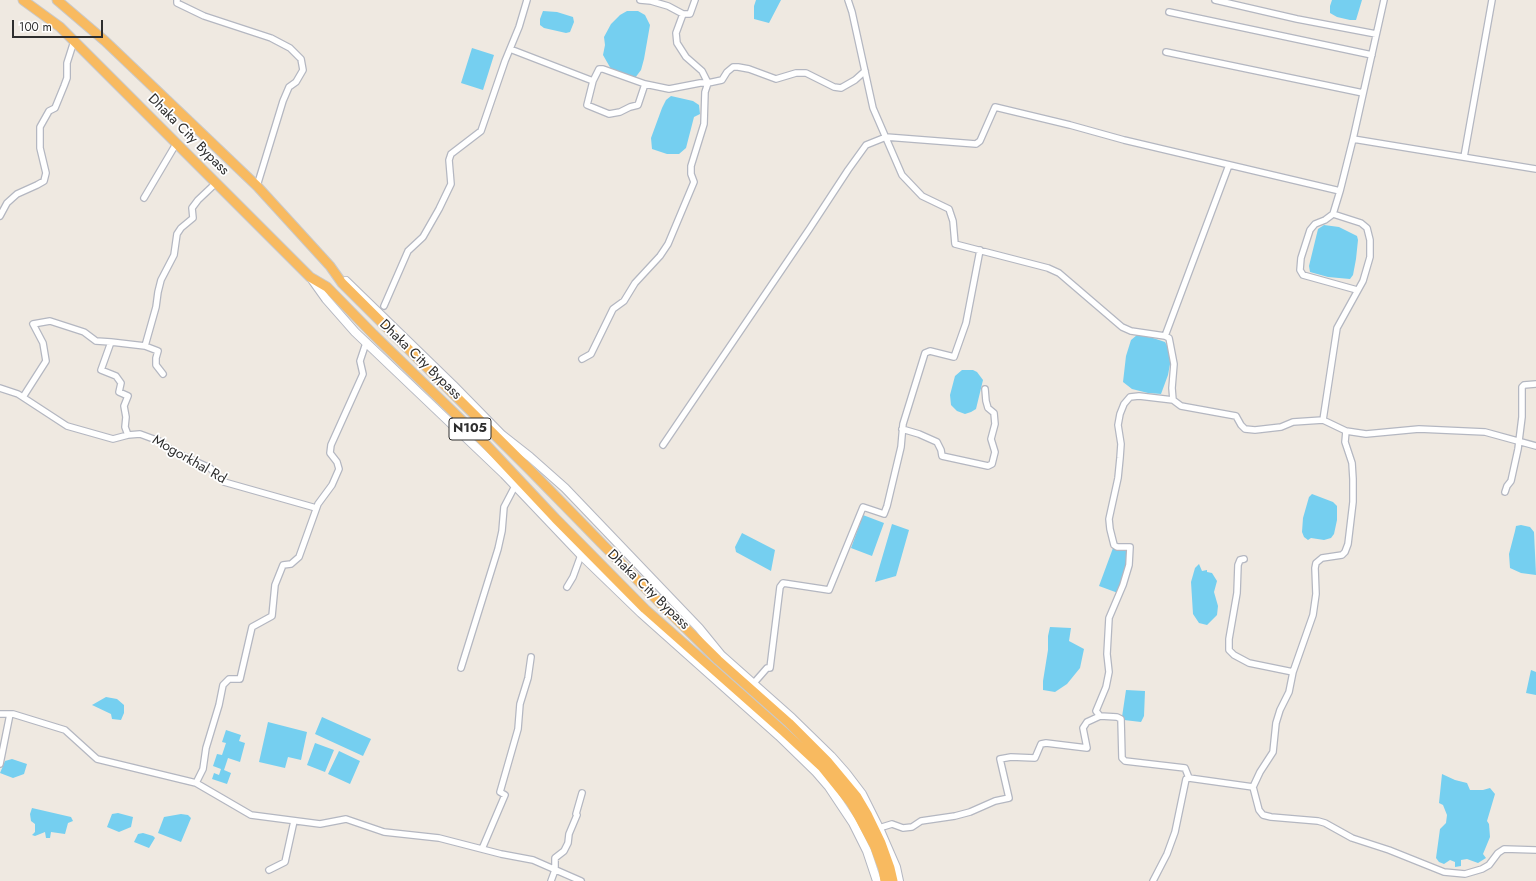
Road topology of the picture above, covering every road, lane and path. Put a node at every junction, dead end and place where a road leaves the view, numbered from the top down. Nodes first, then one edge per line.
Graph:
1 (23, 0) edge
2 (57, 0) edge
3 (177, 0) edge
4 (526, 0) edge
5 (640, 0) edge
6 (695, 0) edge
7 (848, 0) edge
8 (1215, 0) edge
9 (1384, 0) edge
10 (1492, 0) edge
11 (1243, 3) edge
12 (1169, 12) dead end
13 (683, 14) junction
14 (1376, 34) junction
15 (74, 41) junction
16 (510, 49) junction
17 (1166, 52) dead end
18 (1372, 55) junction
19 (865, 71) junction
20 (593, 81) junction
21 (708, 83) junction
22 (645, 84) junction
23 (1363, 93) junction
24 (886, 137) junction
25 (1353, 139) junction
26 (176, 144) junction
27 (1464, 157) junction
28 (1229, 165) junction
29 (1536, 169) edge
30 (216, 183) junction
31 (257, 186) junction
32 (1340, 191) junction
33 (144, 198) dead end
34 (1333, 214) junction
35 (0, 216) edge
36 (980, 250) junction
37 (332, 269) junction
38 (310, 277) junction
39 (1357, 290) junction
40 (384, 306) dead end
41 (1165, 336) junction
42 (111, 342) junction
43 (366, 343) junction
44 (145, 346) junction
45 (582, 359) dead end
46 (163, 374) dead end
47 (1536, 384) edge
48 (0, 388) edge
49 (985, 389) dead end
50 (23, 397) junction
51 (1173, 400) junction
52 (1323, 420) junction
53 (902, 429) junction
54 (1346, 431) junction
55 (128, 435) junction
56 (1519, 441) junction
57 (663, 444) dead end
58 (1536, 446) edge
59 (515, 486) junction
60 (1505, 492) dead end
61 (316, 508) junction
62 (581, 555) junction
63 (1244, 558) dead end
64 (567, 587) dead end
65 (531, 657) dead end
66 (461, 668) dead end
67 (1293, 672) junction
68 (754, 684) junction
69 (0, 714) edge
70 (10, 714) junction
71 (1100, 716) junction
72 (0, 764) edge
73 (1189, 778) junction
74 (196, 783) junction
75 (1253, 787) junction
76 (582, 793) dead end
77 (294, 821) junction
78 (879, 828) junction
79 (482, 849) junction
80 (1536, 850) edge
81 (269, 870) dead end
82 (554, 870) junction
83 (551, 881) edge
84 (581, 881) edge
85 (876, 881) edge
86 (886, 881) edge
87 (893, 881) edge
88 (899, 881) edge
89 (1153, 881) edge

1 - 15 highway, Dhaka City Bypass / N105
2 - 31 highway, Dhaka City Bypass / N105
3 - 31 street
4 - 16 street
5 - 13 street
6 - 13 street
7 - 19 street
8 - 11 street
9 - 14 street
10 - 27 street
11 - 14 street
12 - 18 street
13 - 21 street
14 - 18 street
15 - 26 highway, Dhaka City Bypass / N105
15 - 35 street
16 - 20 street
16 - 40 street
17 - 23 street
18 - 23 street
19 - 21 street
19 - 24 street
20 - 22 street
20 - 22 street
21 - 22 street
21 - 45 street
23 - 25 street
24 - 28 street
24 - 36 street
24 - 57 street
25 - 27 street
25 - 32 street
26 - 30 highway, Dhaka City Bypass / N105
26 - 33 street
27 - 29 street
28 - 32 street
28 - 41 street
30 - 38 highway, Dhaka City Bypass / N105
30 - 44 street
31 - 37 highway, Dhaka City Bypass / N105
32 - 34 street
34 - 39 street
34 - 39 street
36 - 41 street
36 - 53 street
37 - 68 main road
37 - 87 highway, Dhaka City Bypass / N105
38 - 43 main road
38 - 86 highway, Dhaka City Bypass / N105
39 - 52 street
41 - 51 street
42 - 44 street
42 - 50 street
42 - 55 street
43 - 59 main road
43 - 61 street
44 - 46 street
47 - 56 street
48 - 50 street, Mogorkhal Rd
49 - 53 street
50 - 55 street, Mogorkhal Rd
51 - 52 street
51 - 71 street
52 - 54 street
53 - 68 street
54 - 56 street
54 - 67 street
55 - 61 street, Mogorkhal Rd
56 - 58 street
56 - 60 street
59 - 62 main road
59 - 66 street
61 - 74 street
62 - 64 street
62 - 85 main road
63 - 67 street
65 - 79 street
67 - 75 street
68 - 78 main road
69 - 70 street
70 - 72 street
70 - 74 street
71 - 73 street
71 - 78 street
73 - 75 street
73 - 89 street
74 - 77 street
75 - 80 street
76 - 82 street
77 - 79 street
77 - 81 street
78 - 88 main road
79 - 82 street
82 - 83 street
82 - 84 street

